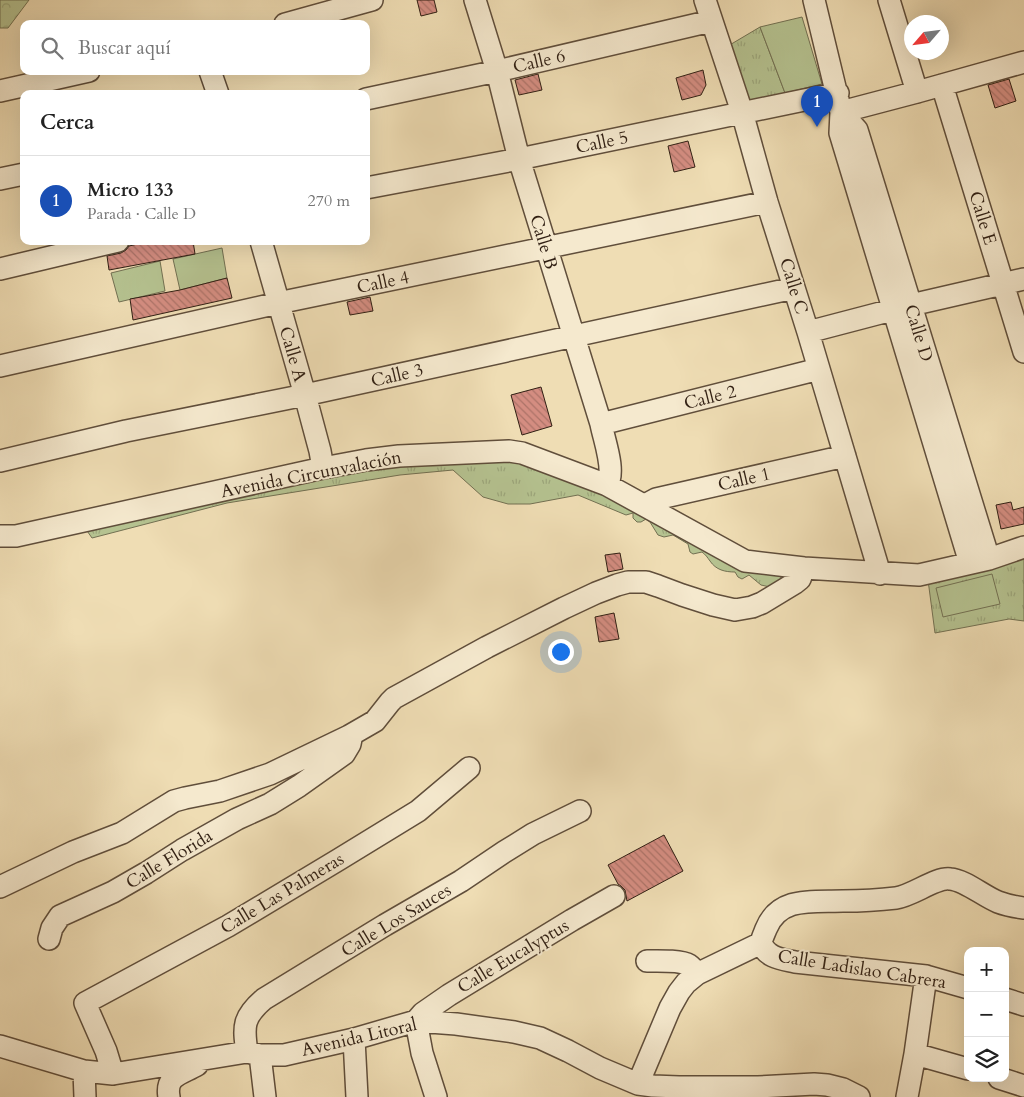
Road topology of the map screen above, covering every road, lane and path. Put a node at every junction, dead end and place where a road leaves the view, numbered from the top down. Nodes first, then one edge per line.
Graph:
1 (372, 0) edge
2 (475, 0) edge
3 (705, 0) edge
4 (814, 0) edge
5 (889, 0) edge
6 (300, 20) edge
7 (711, 21) junction
8 (1024, 62) edge
9 (497, 71) junction
10 (71, 75) edge
11 (211, 75) edge
12 (942, 85) junction
13 (217, 90) edge
14 (0, 91) edge
15 (917, 92) junction
16 (370, 98) edge
17 (840, 102) junction
18 (742, 112) junction
19 (519, 159) junction
20 (20, 175) edge
21 (0, 180) edge
22 (370, 187) edge
23 (767, 202) junction
24 (101, 245) edge
25 (262, 245) edge
26 (546, 248) junction
27 (0, 268) edge
28 (1014, 282) edge
29 (794, 288) junction
30 (278, 303) junction
31 (903, 308) junction
32 (808, 332) junction
33 (574, 336) junction
34 (1024, 352) edge
35 (0, 366) edge
36 (819, 369) junction
37 (305, 395) junction
38 (601, 424) junction
39 (845, 456) junction
40 (0, 461) edge
41 (323, 468) junction
42 (607, 485) junction
43 (645, 505) junction
44 (0, 536) edge
45 (1024, 547) edge
46 (980, 561) junction
47 (804, 568) junction
48 (880, 574) junction
49 (350, 736) junction
50 (469, 768) dead end
51 (580, 811) dead end
52 (0, 887) edge
53 (614, 896) dead end
54 (1024, 908) edge
55 (49, 939) dead end
56 (762, 943) junction
57 (647, 961) dead end
58 (697, 974) junction
59 (926, 976) junction
60 (964, 987) edge
61 (1009, 1000) edge
62 (1024, 1005) edge
63 (416, 1021) junction
64 (354, 1039) junction
65 (0, 1046) edge
66 (254, 1054) junction
67 (915, 1054) junction
68 (200, 1060) junction
69 (964, 1068) edge
70 (84, 1071) junction
71 (113, 1074) junction
72 (1009, 1081) edge
73 (638, 1084) junction
74 (1024, 1086) edge
75 (781, 1092) edge
76 (84, 1097) edge
77 (169, 1097) edge
78 (265, 1097) edge
79 (357, 1097) edge
80 (436, 1097) edge
81 (859, 1097) edge
82 (907, 1097) edge

1 - 6 street
2 - 9 street, Calle B
3 - 7 street, Calle C
4 - 17 street, Calle D
5 - 15 street
7 - 9 street, Calle 6
7 - 18 street, Calle C
8 - 12 street
9 - 16 street, Calle 6
9 - 19 street, Calle B
10 - 14 street
11 - 13 street
12 - 15 street
12 - 28 street, Calle E
15 - 17 street
17 - 18 street, Calle 5
17 - 31 street, Calle D
18 - 19 street, Calle 5
18 - 23 street, Calle C
19 - 22 street, Calle 5
19 - 26 street, Calle B
20 - 21 street
23 - 26 street, Calle 4
23 - 29 street, Calle C
24 - 27 street
25 - 30 street, Calle A
26 - 30 street, Calle 4
26 - 33 street, Calle B
28 - 31 street
28 - 34 street, Calle E
29 - 32 street, Calle C
29 - 33 street, Calle 3
30 - 35 street, Calle 4
30 - 37 street, Calle A
31 - 32 street
31 - 46 street, Calle D
32 - 36 street, Calle C
33 - 37 street, Calle 3
33 - 38 street, Calle B
36 - 38 street, Calle 2
36 - 39 street, Calle C
37 - 40 street, Calle 3
37 - 41 street, Calle A
38 - 42 street, Calle B
39 - 43 street, Calle 1
39 - 48 street, Calle C
41 - 42 street, Avenida Circunvalación
41 - 44 street, Avenida Circunvalación
42 - 43 street, Avenida Circunvalación
43 - 47 street, Avenida Circunvalación
45 - 46 street, Avenida Circunvalación
46 - 48 street, Avenida Circunvalación
47 - 48 street, Avenida Circunvalación
47 - 49 street
49 - 52 street
49 - 55 street, Calle Florida
50 - 71 street, Calle Las Palmeras
51 - 66 street, Calle Los Sauces
53 - 63 street, Calle Eucalyptus
54 - 56 street
56 - 58 street
56 - 59 street, Calle Ladislao Cabrera
57 - 58 street
58 - 73 street
59 - 60 street, Calle Ladislao Cabrera
59 - 67 street
61 - 62 street
63 - 64 street, Avenida Litoral
63 - 73 street, Avenida Litoral
63 - 80 street
64 - 66 street, Avenida Litoral
64 - 79 street
65 - 70 street, Avenida Litoral
66 - 68 street, Avenida Litoral
66 - 78 street, Calle Los Sauces
67 - 69 street
67 - 82 street
68 - 71 street, Avenida Litoral
68 - 77 street
70 - 71 street, Avenida Litoral
70 - 76 street
72 - 74 street
73 - 75 street, Avenida Litoral
75 - 81 street, Avenida Litoral

